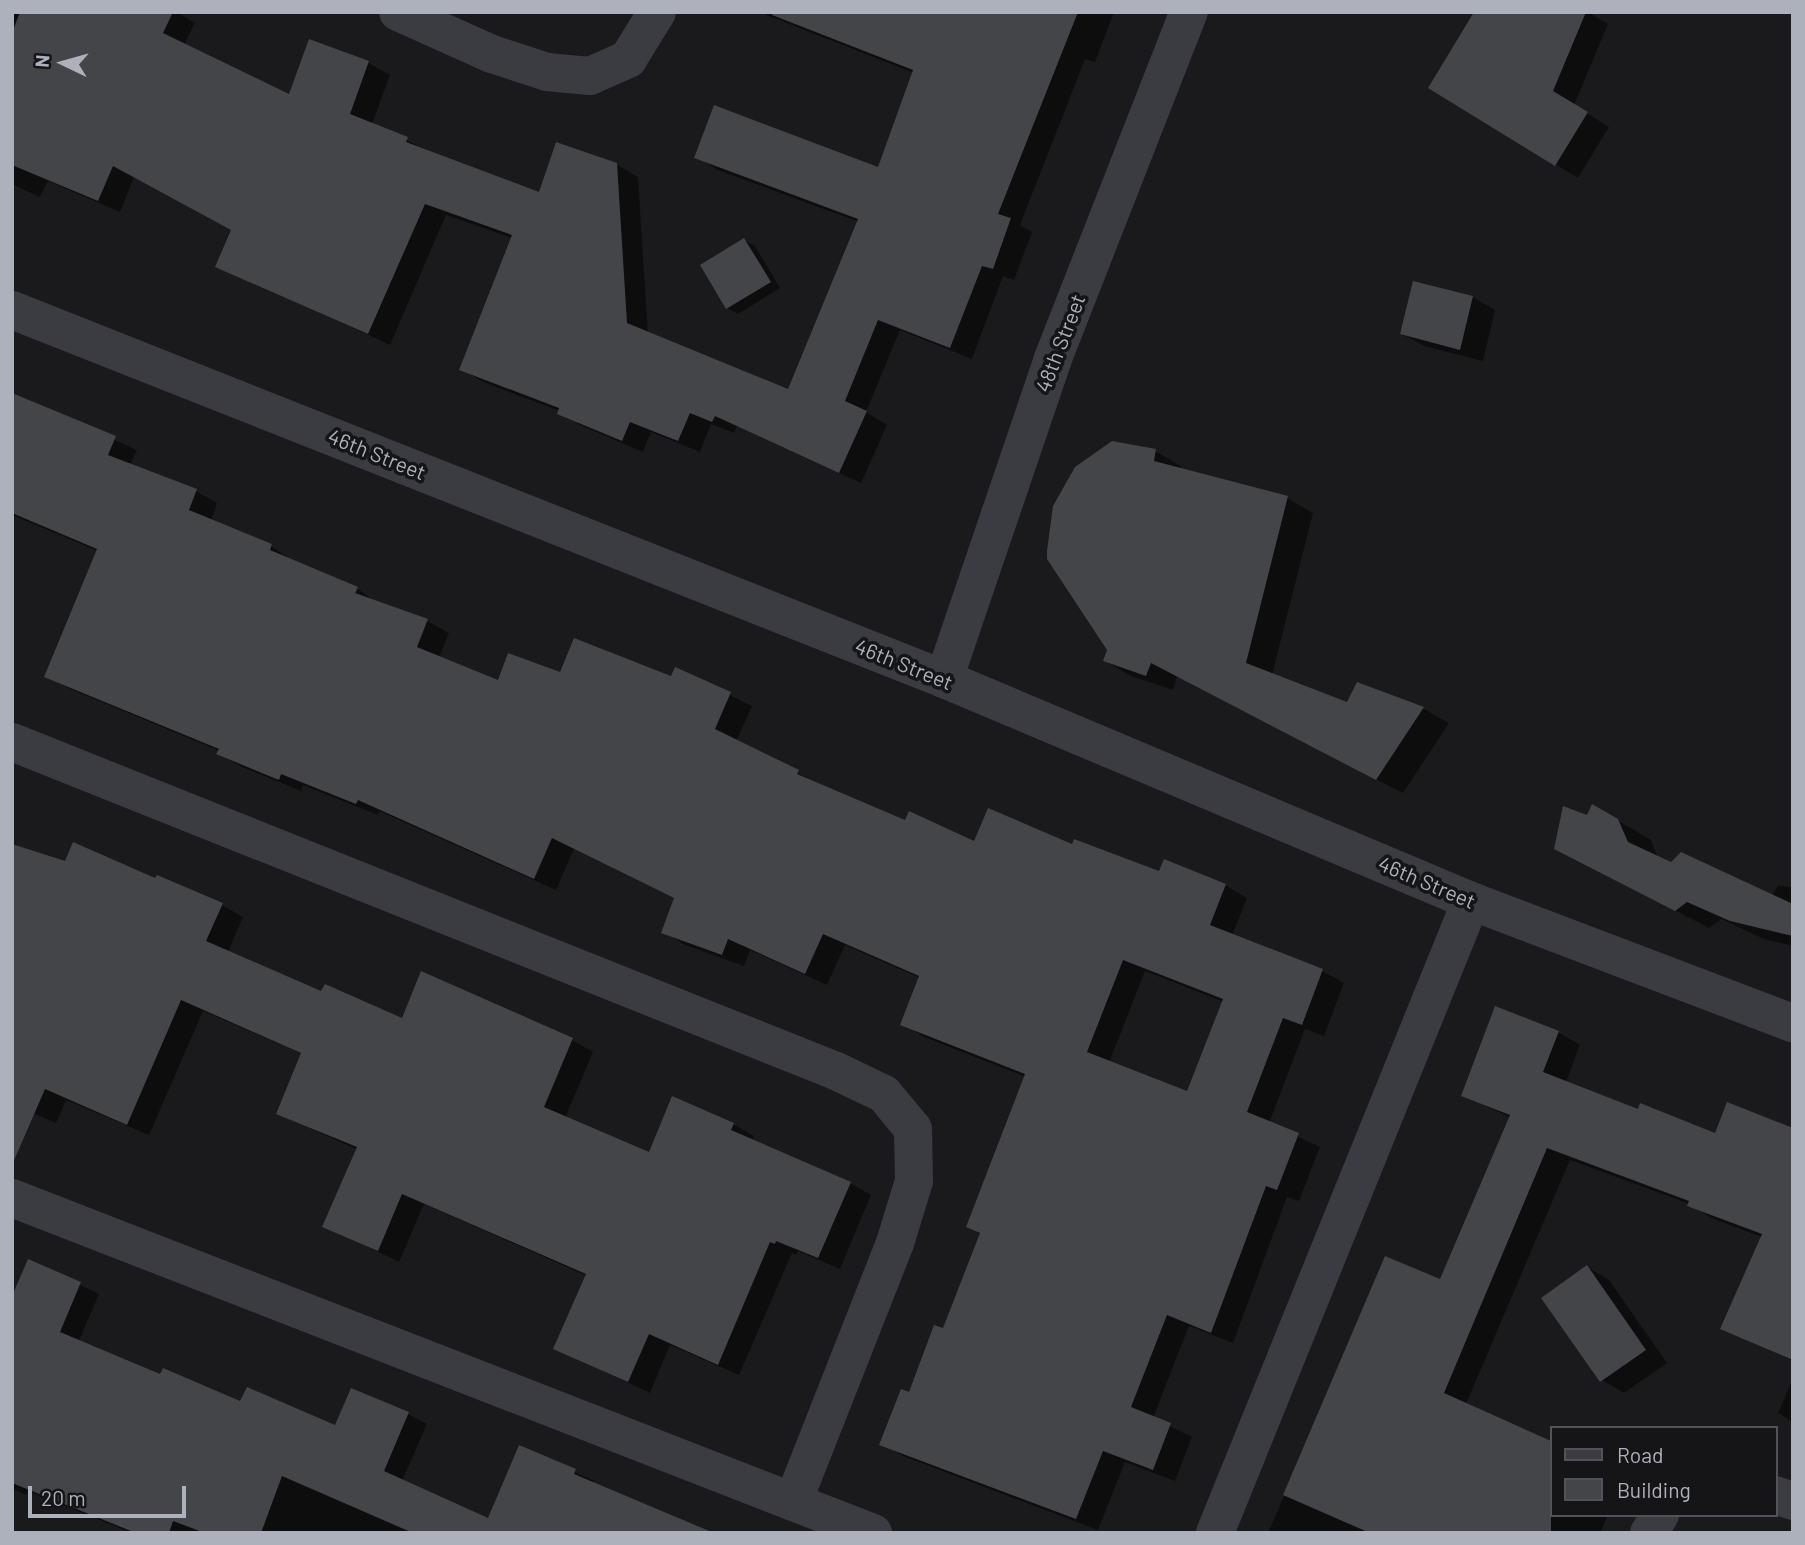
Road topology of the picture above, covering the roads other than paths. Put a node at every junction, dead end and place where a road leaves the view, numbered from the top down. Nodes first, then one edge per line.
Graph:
1 (398, 12) edge
2 (657, 12) edge
3 (1189, 12) edge
4 (12, 310) edge
5 (944, 679) junction
6 (12, 742) edge
7 (1471, 901) junction
8 (1793, 1023) edge
9 (12, 1198) edge
10 (793, 1502) junction
11 (1659, 1517) edge
12 (873, 1533) edge
13 (1215, 1533) edge
14 (1650, 1533) edge

1 - 2 street
3 - 5 street, 48th Street
4 - 5 street, 46th Street
5 - 7 street, 46th Street
6 - 10 street
7 - 8 street, 46th Street
7 - 13 street
9 - 10 street
10 - 12 street
11 - 14 street

